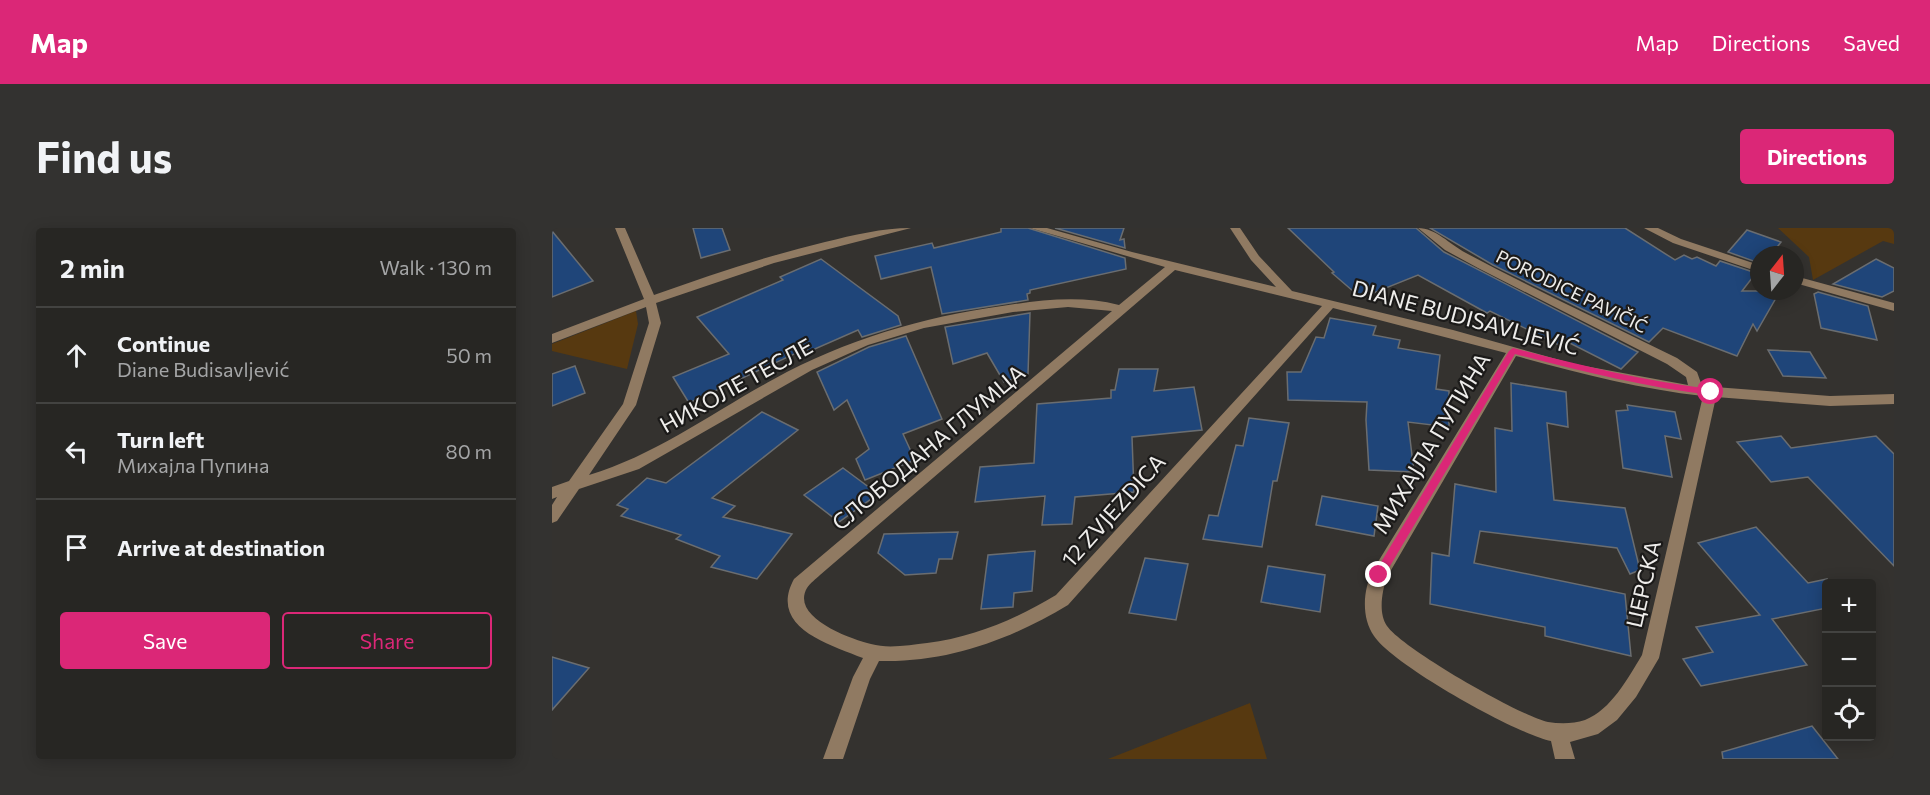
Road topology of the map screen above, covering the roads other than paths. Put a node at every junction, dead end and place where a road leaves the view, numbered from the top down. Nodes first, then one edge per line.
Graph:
1 (620, 228) edge
2 (906, 228) edge
3 (1035, 228) edge
4 (1235, 228) edge
5 (1423, 228) edge
6 (1649, 228) edge
7 (1049, 230) edge
8 (1173, 266) junction
9 (1750, 266) edge
10 (1804, 282) edge
11 (1287, 292) junction
12 (650, 300) junction
13 (1331, 303) junction
14 (1894, 307) edge
15 (1122, 310) junction
16 (552, 339) edge
17 (1513, 351) junction
18 (1703, 391) junction
19 (1892, 401) edge
20 (577, 483) junction
21 (552, 493) edge
22 (552, 517) edge
23 (874, 653) junction
24 (1563, 750) edge
25 (834, 759) edge

1 - 12 street
2 - 12 street
3 - 7 street, DIANE BUDISAVLJEVIĆ
4 - 11 street
5 - 18 street, PORODICE PAVIČIĆ
6 - 9 street
7 - 8 street, DIANE BUDISAVLJEVIĆ
8 - 11 street, DIANE BUDISAVLJEVIĆ
8 - 15 street, СЛОБОДАНА ГЛУМЦА
10 - 14 street
11 - 13 street, DIANE BUDISAVLJEVIĆ
12 - 16 street
12 - 20 street
13 - 17 street, DIANE BUDISAVLJEVIĆ
13 - 23 street, 12 ZVJEZDICA
15 - 20 street, НИКОЛЕ ТЕСЛЕ
15 - 23 street, СЛОБОДАНА ГЛУМЦА
17 - 18 street, DIANE BUDISAVLJEVIĆ
17 - 24 street, МИХАЈЛА ПУПИНА
18 - 19 street, DIANE BUDISAVLJEVIĆ
18 - 24 street, ЦЕРСКА
20 - 21 street, НИКОЛЕ ТЕСЛЕ
20 - 22 street
23 - 25 street

